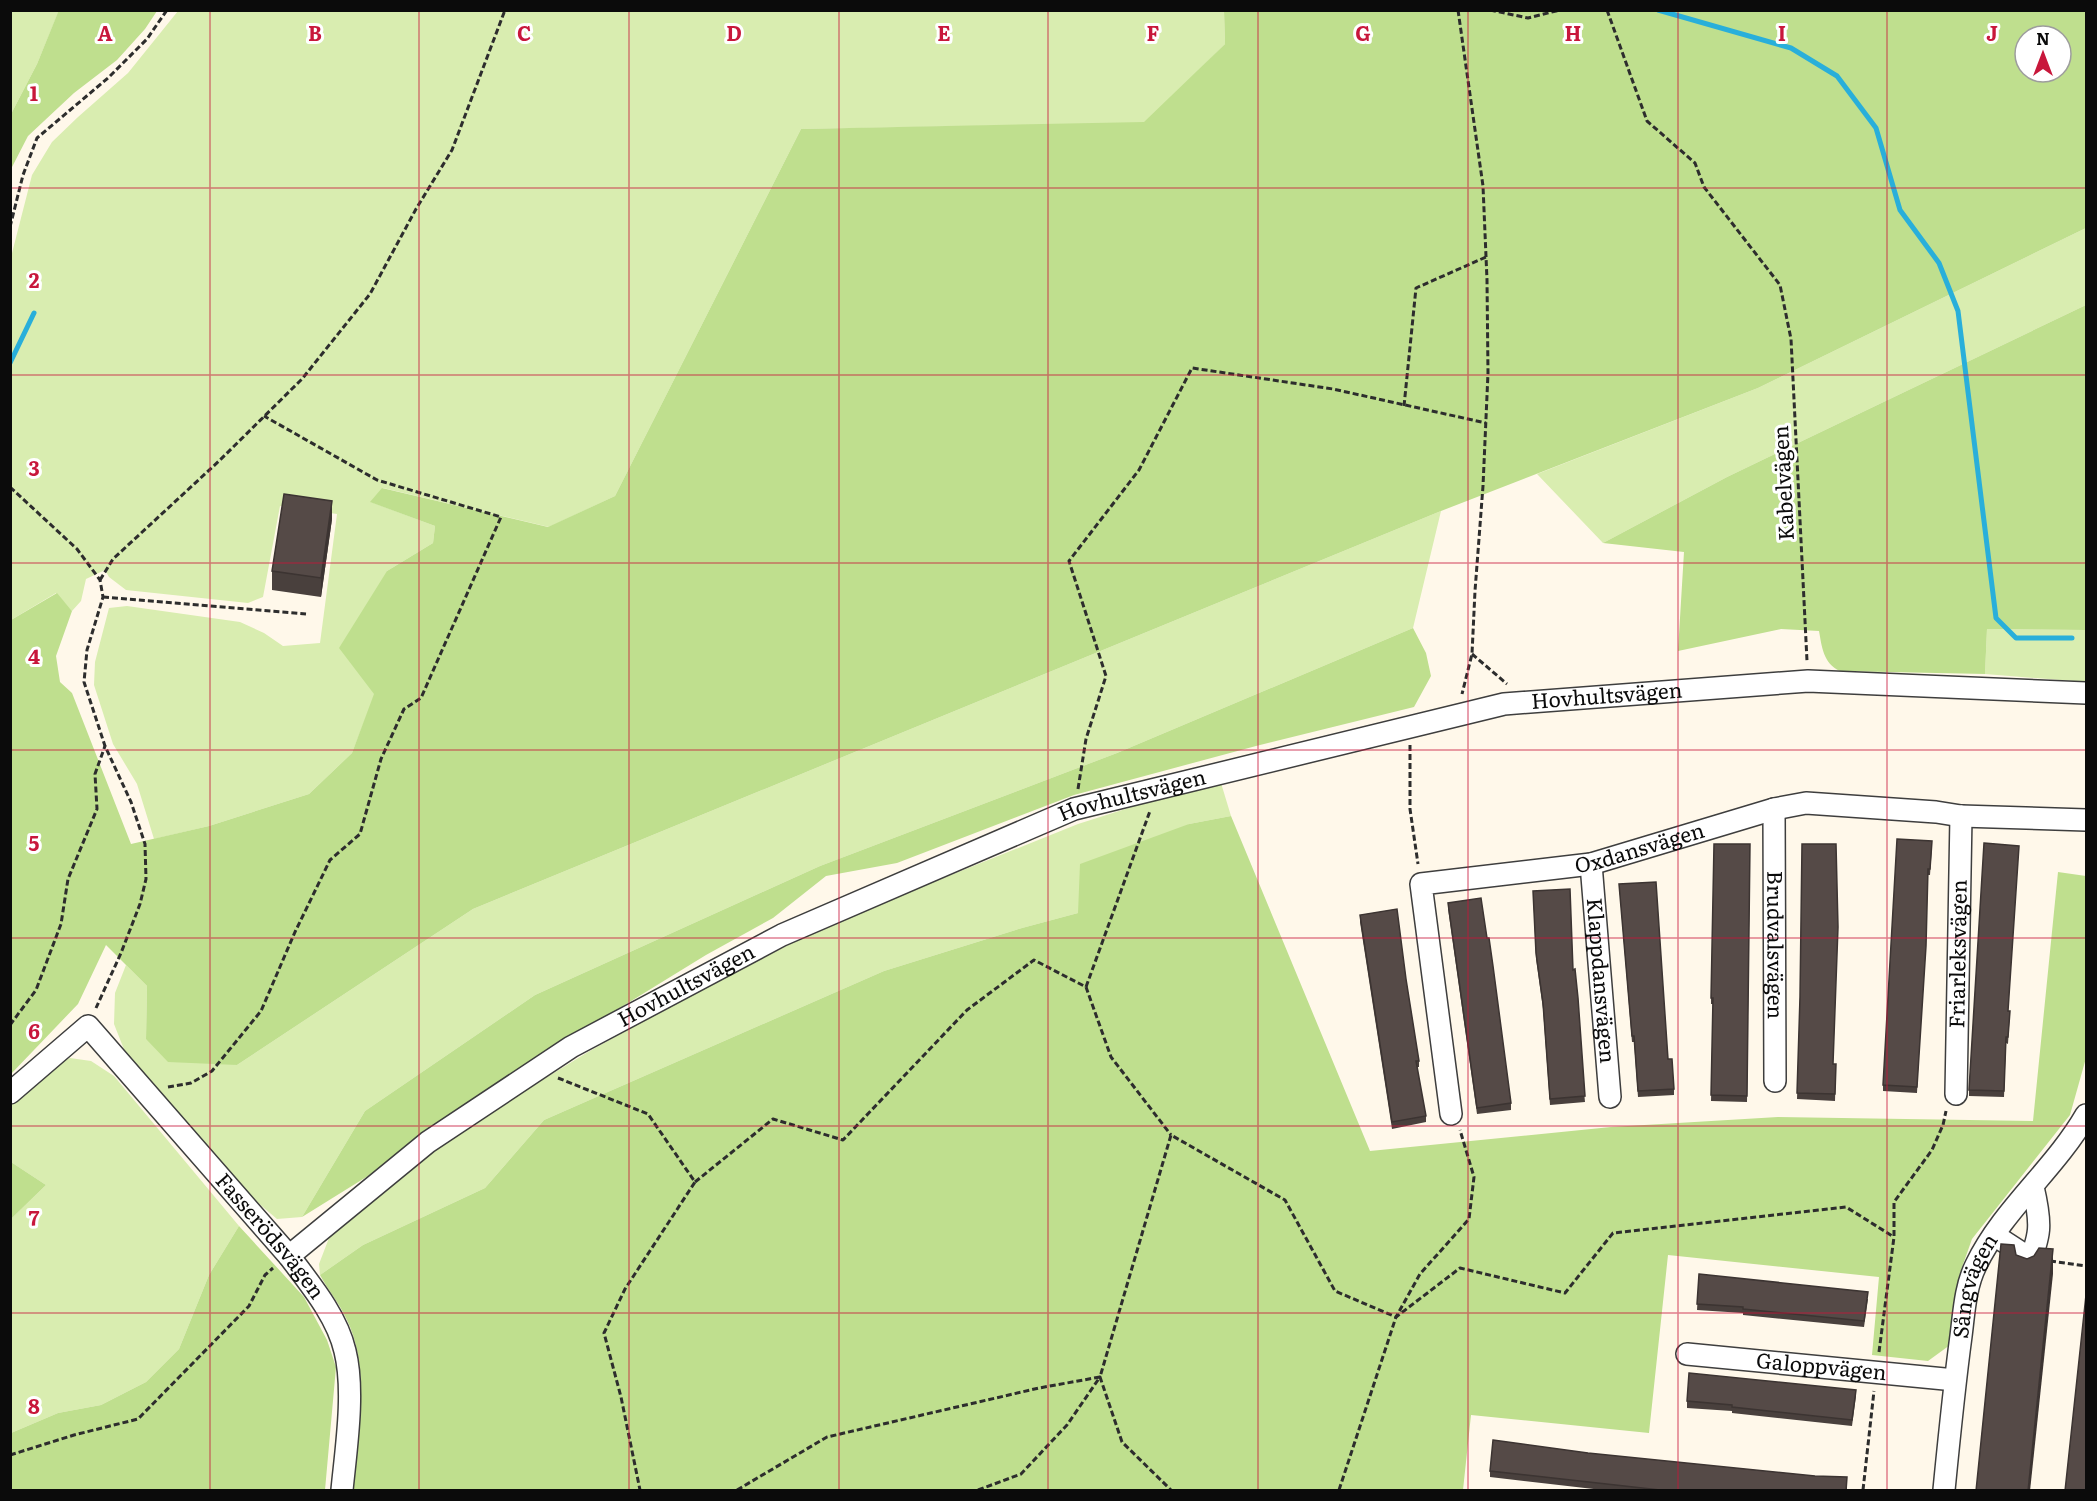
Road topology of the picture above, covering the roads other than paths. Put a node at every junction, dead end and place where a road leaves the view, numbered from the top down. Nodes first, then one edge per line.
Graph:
1 (2086, 693) edge
2 (1774, 809) junction
3 (1961, 816) junction
4 (2086, 820) edge
5 (1591, 864) junction
6 (1775, 1081) dead end
7 (10, 1093) edge
8 (1956, 1094) road end
9 (1610, 1097) dead end
10 (1451, 1114) road end
11 (2086, 1115) edge
12 (2033, 1187) junction
13 (1994, 1235) junction
14 (289, 1256) junction
15 (1687, 1354) dead end
16 (1955, 1380) junction
17 (342, 1491) edge
18 (1944, 1491) edge

1 - 14 street, Hovhultsvägen
2 - 3 street, Oxdansvägen
2 - 5 street, Oxdansvägen
2 - 6 street, Brudvalsvägen
3 - 4 street, Oxdansvägen
3 - 8 street, Friarleksvägen
5 - 9 street, Klappdansvägen
5 - 10 street, Oxdansvägen
7 - 14 street, Fasserödsvägen
11 - 12 street, Sångvägen
12 - 13 street, Sångvägen
12 - 13 street
13 - 16 street, Sångvägen
14 - 17 street, Fasserödsvägen
15 - 16 street, Galoppvägen
16 - 18 street, Sångvägen

